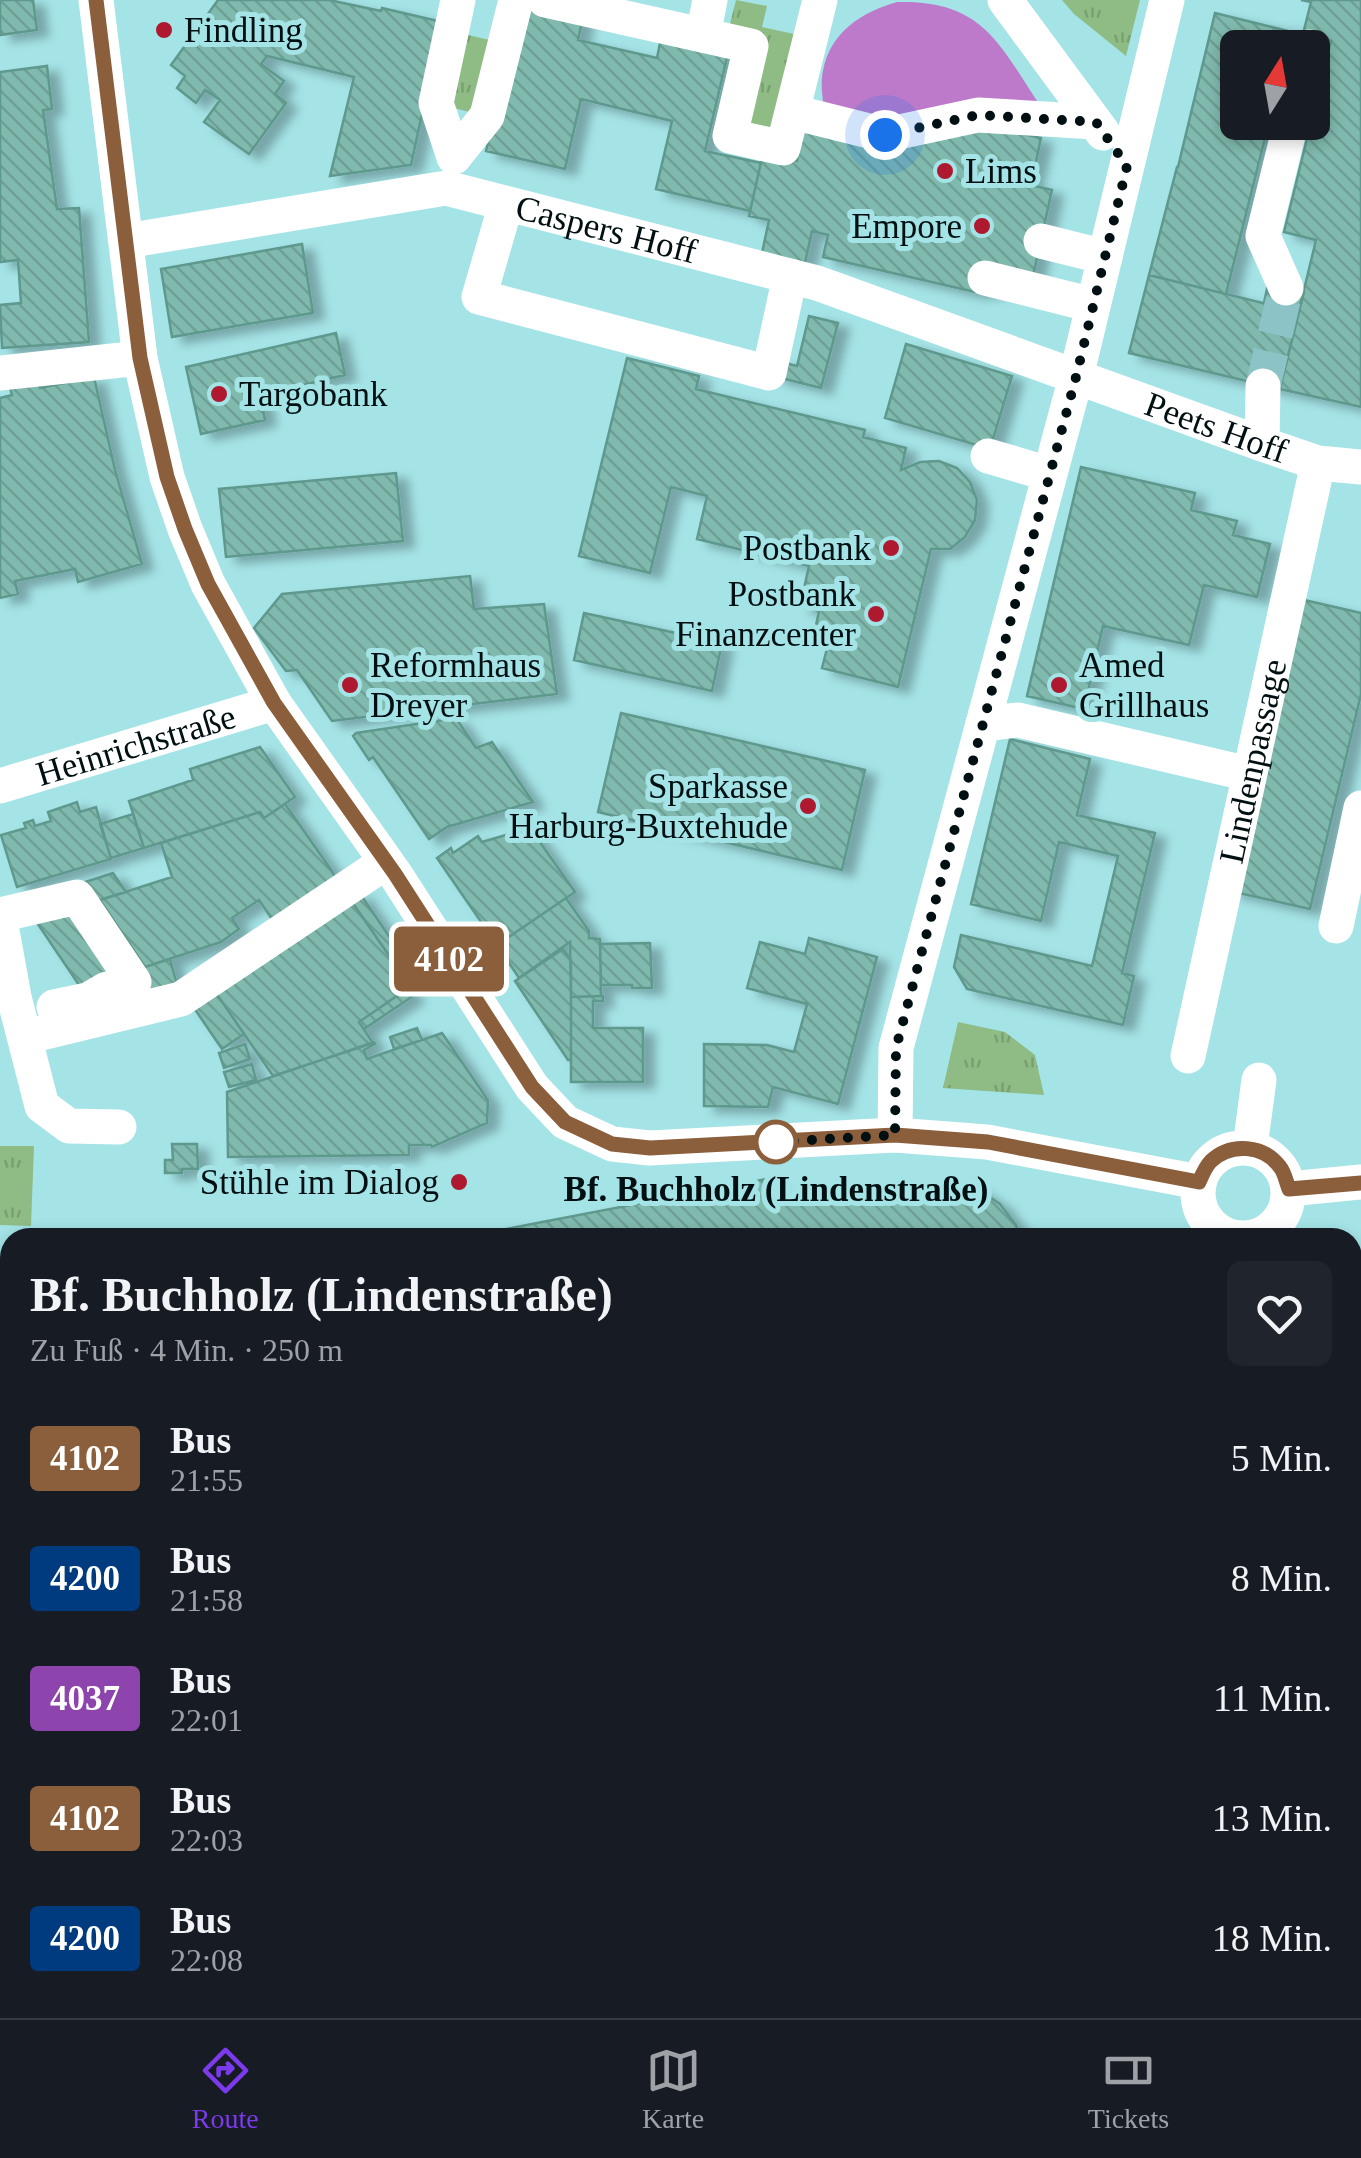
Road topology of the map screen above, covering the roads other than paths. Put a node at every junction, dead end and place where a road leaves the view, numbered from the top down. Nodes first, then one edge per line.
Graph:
1 (96, 0) edge
2 (458, 0) edge
3 (516, 0) edge
4 (545, 0) edge
5 (710, 0) edge
6 (820, 0) edge
7 (1004, 0) edge
8 (1167, 0) edge
9 (703, 35) junction
10 (793, 112) junction
11 (1096, 122) junction
12 (1287, 140) edge
13 (1127, 166) junction
14 (506, 204) junction
15 (1040, 241) dead end
16 (126, 242) junction
17 (1104, 257) junction
18 (985, 278) dead end
19 (804, 280) junction
20 (1286, 288) tunnel mouth
21 (1093, 305) junction
22 (140, 358) junction
23 (0, 373) edge
24 (1076, 377) junction
25 (1263, 386) tunnel mouth
26 (1262, 444) junction
27 (988, 456) dead end
28 (1318, 463) junction
29 (1361, 468) edge
30 (1049, 474) junction
31 (274, 703) junction
32 (983, 724) junction
33 (1250, 774) junction
34 (0, 786) edge
35 (1361, 808) edge
36 (386, 862) junction
37 (0, 918) edge
38 (1336, 926) dead end
39 (14, 1012) edge
40 (1188, 1056) dead end
41 (1258, 1080) dead end
42 (119, 1127) dead end
43 (895, 1135) junction
44 (1250, 1148) junction
45 (1199, 1182) junction
46 (1361, 1182) edge
47 (1289, 1189) junction
48 (1216, 1228) edge
49 (1271, 1228) edge

1 - 16 street
2 - 3 street
4 - 9 street
5 - 9 street
6 - 10 street
7 - 11 street
8 - 13 street
9 - 10 street
10 - 11 street
11 - 13 street
12 - 20 street
13 - 17 street
14 - 16 street, Caspers Hoff
14 - 19 street, Caspers Hoff
14 - 19 street
15 - 17 street
16 - 22 street
17 - 21 street
18 - 21 street
19 - 24 street, Caspers Hoff
21 - 24 street
22 - 23 street
22 - 31 street
24 - 26 street, Peets Hoff
24 - 30 street
25 - 26 street
26 - 28 street, Peets Hoff
27 - 30 street
28 - 29 street, Peets Hoff
28 - 33 street, Lindenpassage
30 - 32 street
31 - 34 street, Heinrichstraße
31 - 36 street
32 - 33 street
32 - 43 street
33 - 40 street, Lindenpassage
35 - 38 street
36 - 39 street
36 - 43 street
37 - 39 street
37 - 39 street
39 - 42 street
41 - 44 street
43 - 45 street
44 - 45 street
44 - 47 street
45 - 48 street
46 - 47 street
47 - 49 street

